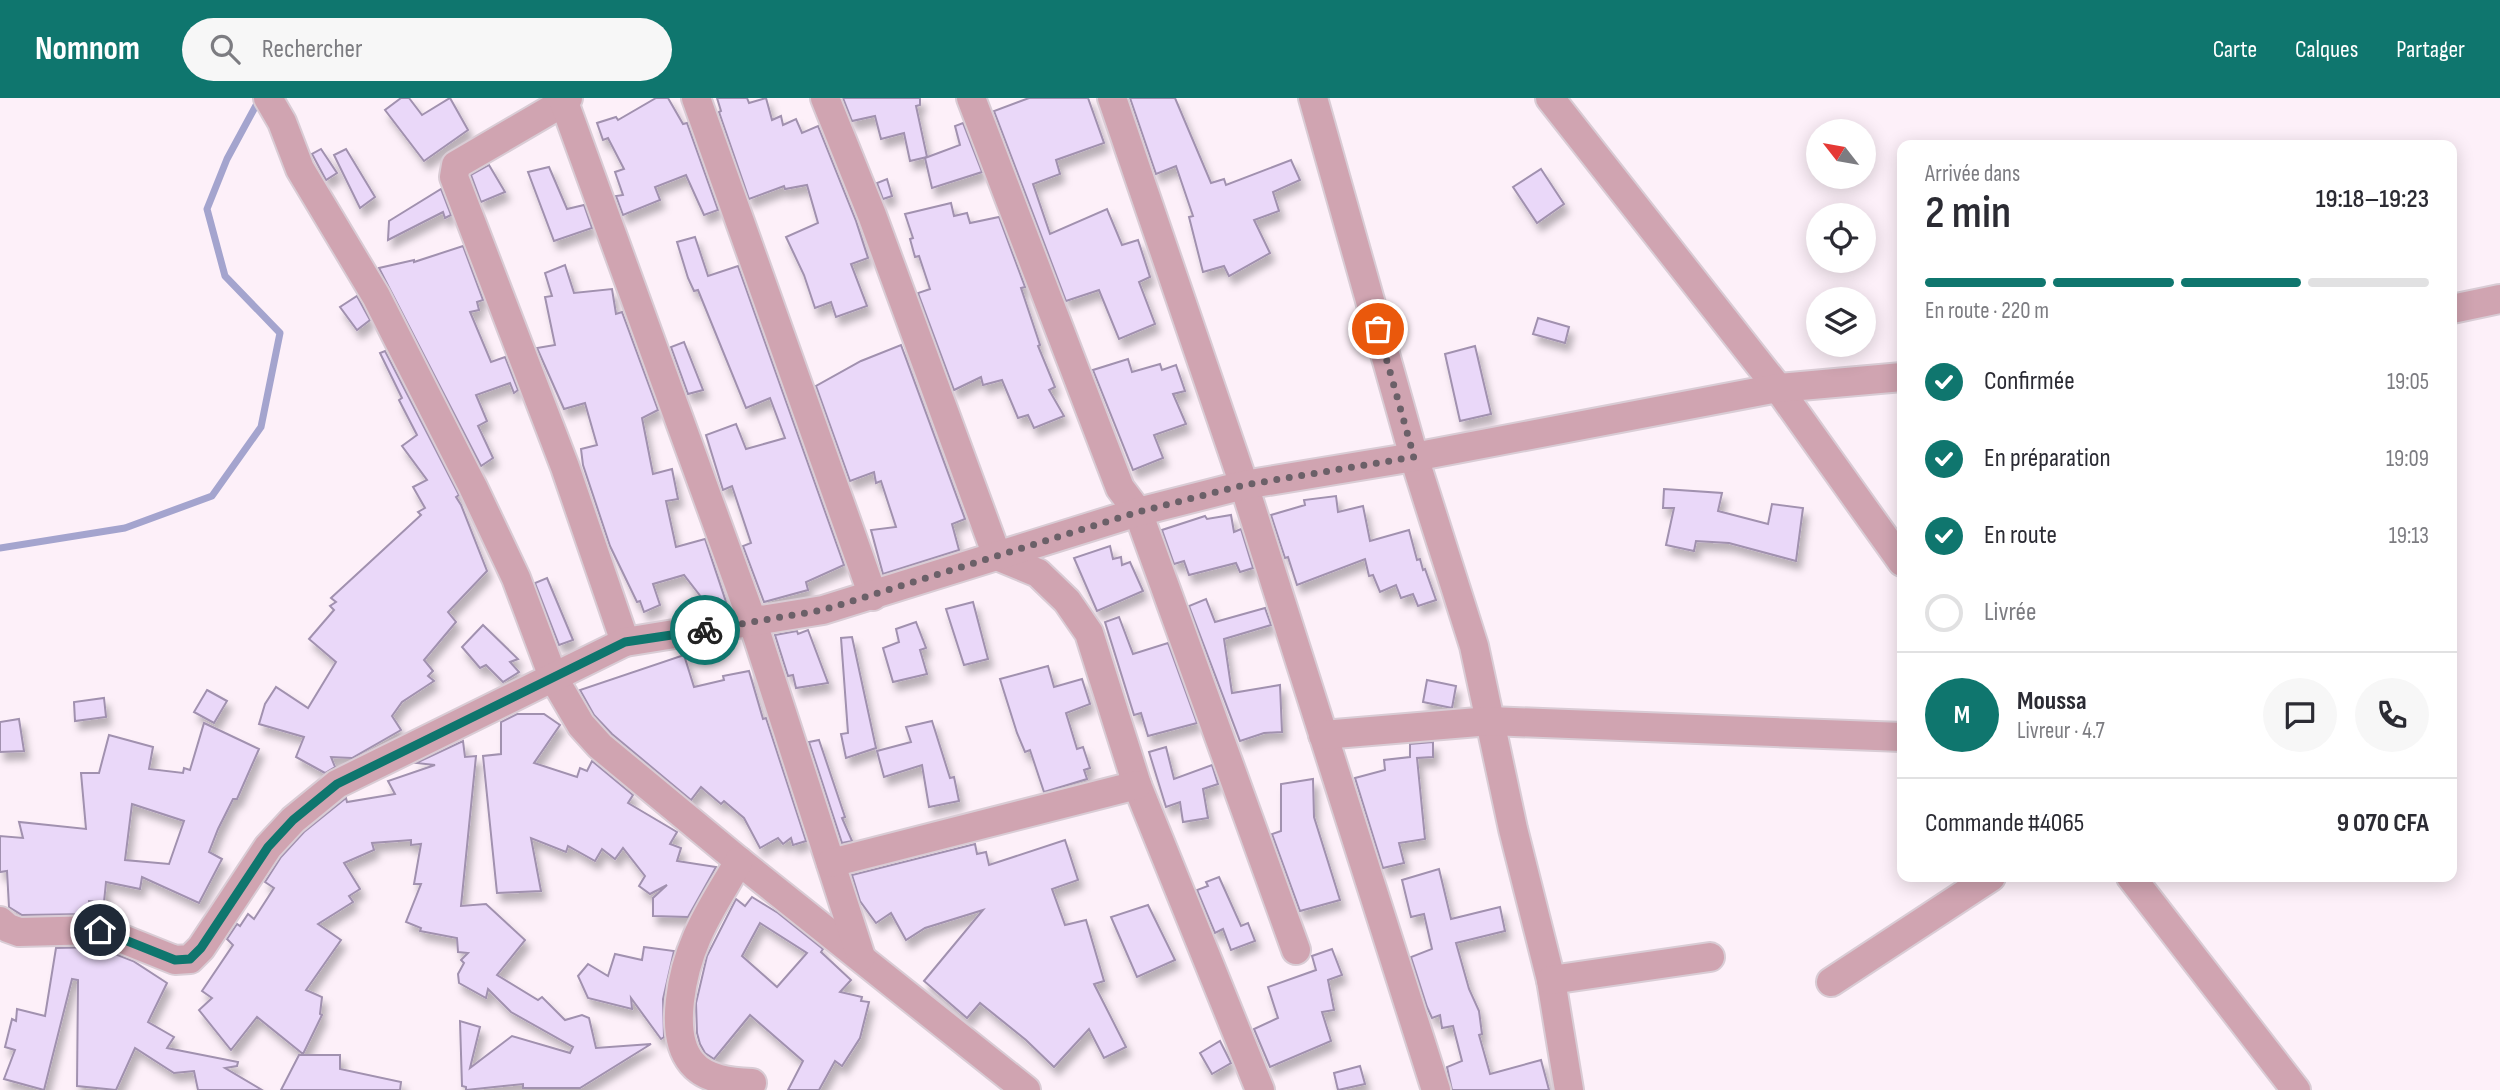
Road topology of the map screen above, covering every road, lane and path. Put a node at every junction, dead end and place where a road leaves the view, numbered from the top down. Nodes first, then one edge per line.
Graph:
1 (268, 98) edge
2 (696, 98) edge
3 (825, 98) edge
4 (971, 98) edge
5 (1112, 98) edge
6 (1313, 98) edge
7 (1550, 98) edge
8 (566, 100) edge
9 (2500, 299) edge
10 (2457, 309) edge
11 (1897, 377) edge
12 (1778, 388) junction
13 (1414, 457) junction
14 (1244, 485) junction
15 (1138, 512) junction
16 (1897, 555) edge
17 (997, 556) junction
18 (873, 596) junction
19 (753, 623) junction
20 (625, 642) junction
21 (553, 677) junction
22 (1490, 721) junction
23 (1323, 735) junction
24 (1897, 737) edge
25 (1137, 785) junction
26 (739, 861) junction
27 (831, 863) junction
28 (1983, 882) edge
29 (2135, 882) edge
30 (0, 921) edge
31 (1296, 950) dead end
32 (861, 957) junction
33 (1710, 957) dead end
34 (1551, 980) junction
35 (1831, 982) dead end
36 (752, 1083) dead end
37 (1026, 1090) edge
38 (1260, 1090) edge
39 (1436, 1090) edge
40 (1569, 1090) edge
41 (2296, 1090) edge

1 - 21 street
2 - 18 street
3 - 17 street
4 - 15 street
5 - 14 street
6 - 13 street
7 - 12 street
8 - 19 street
8 - 20 street
9 - 10 street
11 - 12 street
12 - 13 street
12 - 16 street
13 - 14 street
13 - 22 street
14 - 15 street
14 - 23 street
15 - 17 street
15 - 31 street
17 - 18 street
17 - 25 street
18 - 19 street
19 - 20 street
19 - 27 street
20 - 21 street
21 - 26 street
21 - 30 street
22 - 23 street
22 - 24 street
22 - 34 street
23 - 39 street
25 - 27 street
25 - 38 street
26 - 32 street
26 - 36 street
27 - 32 street
28 - 35 street
29 - 41 street
32 - 37 street
33 - 34 street
34 - 40 street

